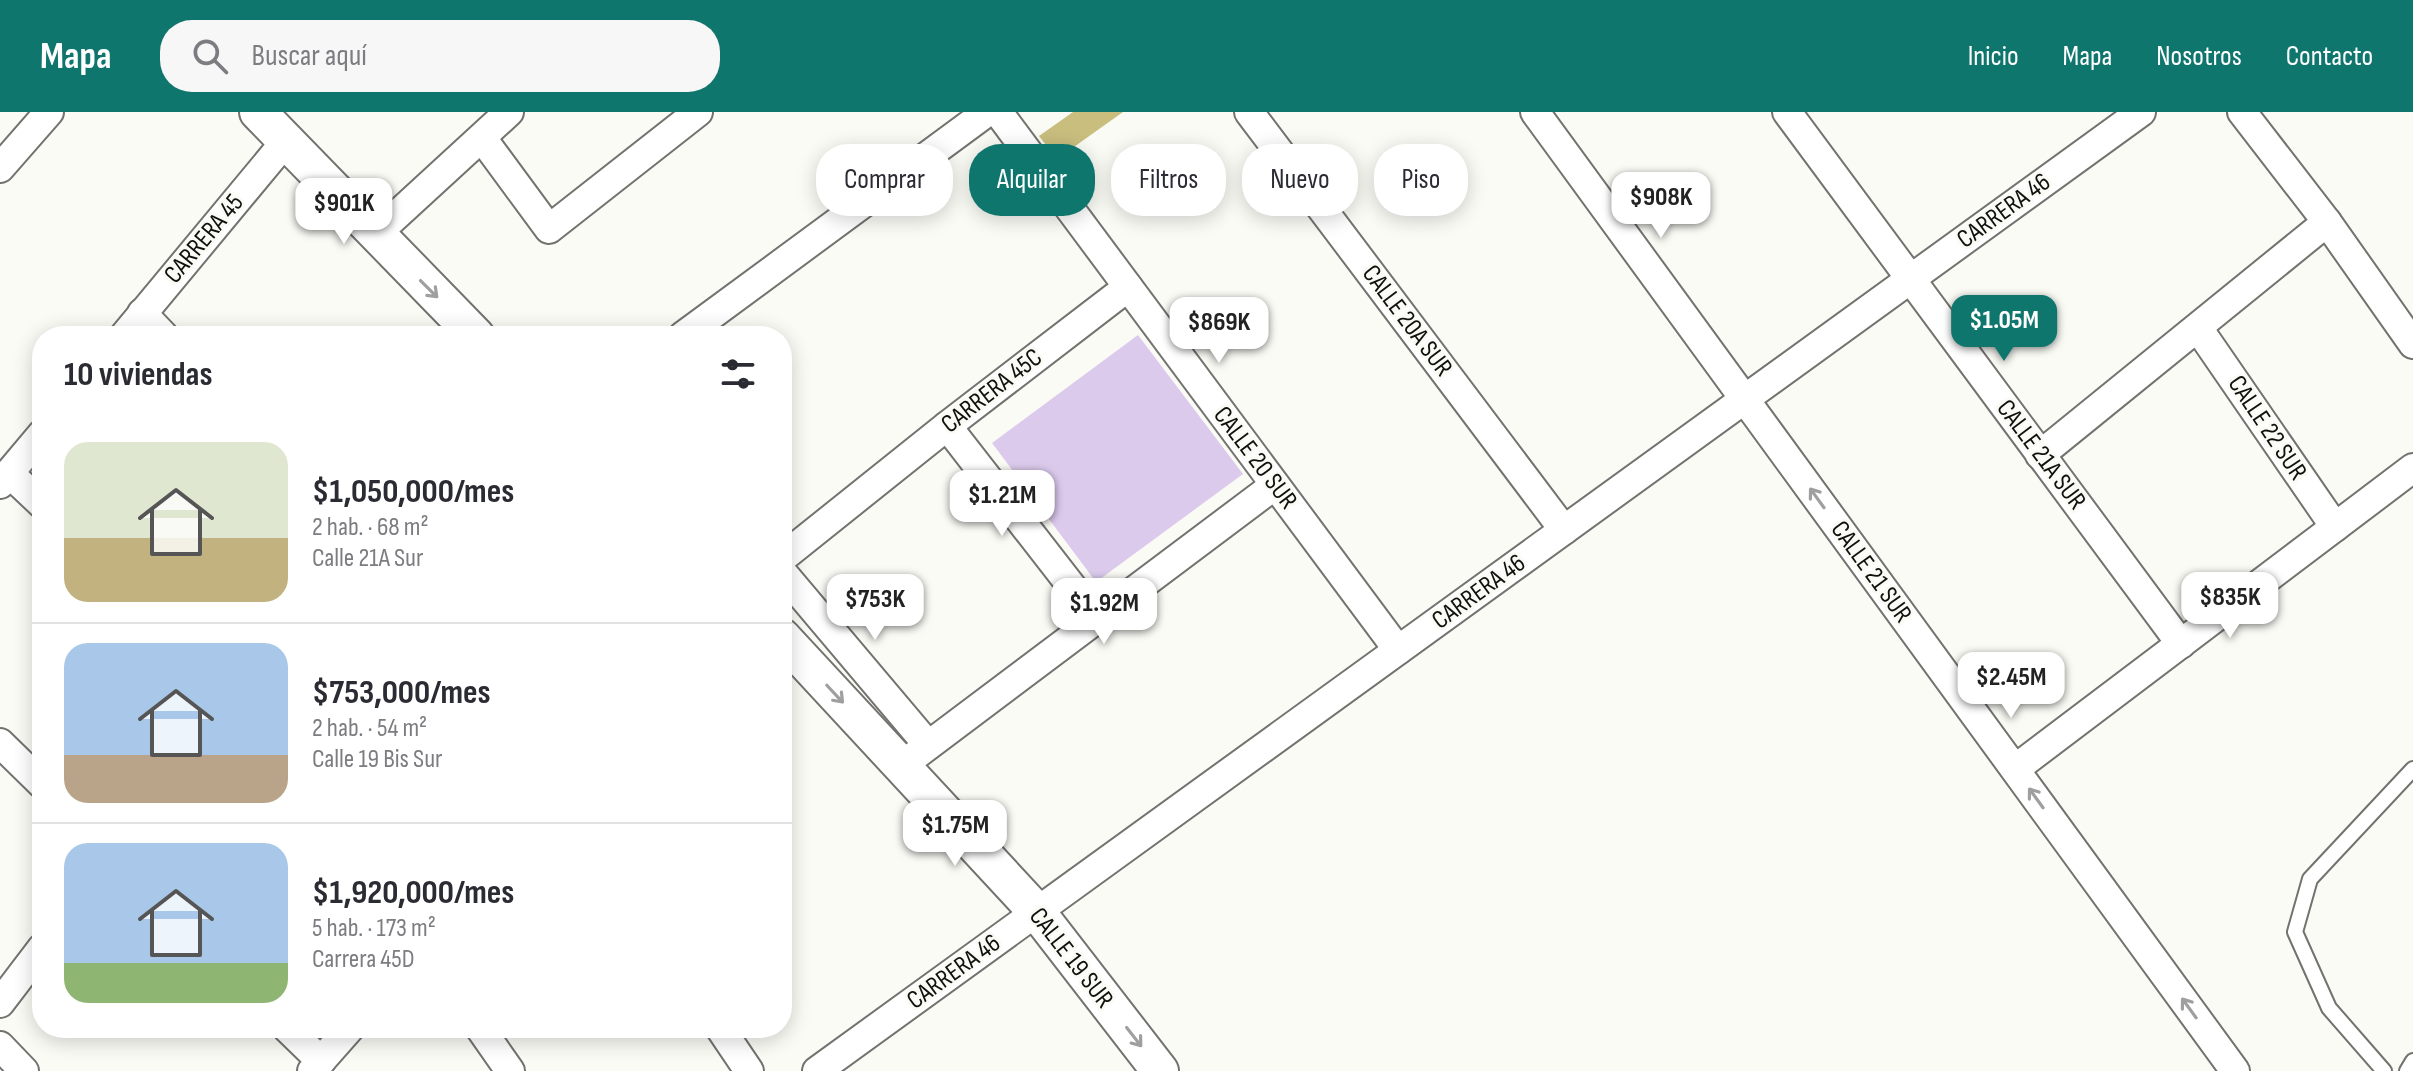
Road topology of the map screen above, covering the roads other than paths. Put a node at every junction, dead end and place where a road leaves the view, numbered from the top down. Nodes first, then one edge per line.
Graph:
1 (49, 112) edge
2 (258, 112) edge
3 (509, 112) edge
4 (698, 112) edge
5 (987, 112) edge
6 (998, 112) edge
7 (1249, 112) edge
8 (1535, 112) edge
9 (1787, 112) edge
10 (2141, 112) edge
11 (2242, 112) edge
12 (482, 138) junction
13 (285, 142) junction
14 (0, 168) edge
15 (2327, 222) junction
16 (375, 235) junction
17 (1910, 279) junction
18 (1128, 287) junction
19 (142, 313) junction
20 (132, 326) edge
21 (154, 326) edge
22 (466, 326) edge
23 (697, 326) edge
24 (2198, 328) junction
25 (2413, 344) edge
26 (1745, 399) junction
27 (947, 426) junction
28 (32, 446) edge
29 (2040, 455) junction
30 (2413, 468) edge
31 (4, 478) edge
32 (1275, 485) junction
33 (32, 497) edge
34 (2335, 527) junction
35 (1564, 530) junction
36 (792, 550) edge
37 (792, 586) edge
38 (1097, 619) junction
39 (2181, 644) junction
40 (792, 646) edge
41 (1398, 650) junction
42 (0, 743) edge
43 (914, 755) junction
44 (2015, 769) junction
45 (2413, 769) edge
46 (32, 774) edge
47 (1037, 912) junction
48 (32, 961) edge
49 (0, 1003) edge
50 (295, 1038) edge
51 (341, 1038) edge
52 (487, 1038) edge
53 (727, 1038) edge
54 (0, 1046) edge
55 (2413, 1061) edge
56 (316, 1066) edge
57 (24, 1071) edge
58 (510, 1071) edge
59 (749, 1071) edge
60 (817, 1071) edge
61 (1160, 1071) edge
62 (2235, 1071) edge
63 (2384, 1071) edge
64 (2407, 1071) edge

1 - 14 street
2 - 13 street
3 - 12 street
4 - 12 street
5 - 23 street
6 - 18 street, CALLE 20 SUR
7 - 35 street, CALLE 20A SUR
8 - 26 street, CALLE 21 SUR
9 - 17 street, CALLE 21A SUR
10 - 17 street, CARRERA 46
11 - 15 street
12 - 16 street
13 - 16 street
13 - 19 street, CARRERA 45
15 - 24 street
15 - 25 street
16 -> 22 street
17 - 26 street, CARRERA 46
17 - 29 street, CALLE 21A SUR
18 - 27 street, CARRERA 45C
18 - 32 street, CALLE 20 SUR
19 - 20 street, CARRERA 45
19 - 21 street
24 - 29 street
24 - 34 street, CALLE 22 SUR
26 - 35 street, CARRERA 46
44 -> 26 street, CALLE 21 SUR
27 - 36 street, CARRERA 45C
27 - 38 street
28 - 31 street
29 - 39 street, CALLE 21A SUR
30 - 34 street
31 - 33 street
32 - 38 street
32 - 41 street, CALLE 20 SUR
34 - 39 street
35 - 41 street, CARRERA 46
37 - 43 street
38 - 43 street
39 - 44 street
40 -> 43 street, CALLE 19 SUR
41 - 47 street, CARRERA 46
42 - 46 street
43 - 47 street, CALLE 19 SUR
62 -> 44 street, CALLE 21 SUR
45 - 63 lane
47 - 60 street, CARRERA 46
47 -> 61 street, CALLE 19 SUR
48 - 49 street
50 - 56 street
51 - 56 street
52 - 58 street
53 - 59 street
54 - 57 street
55 - 64 lane

